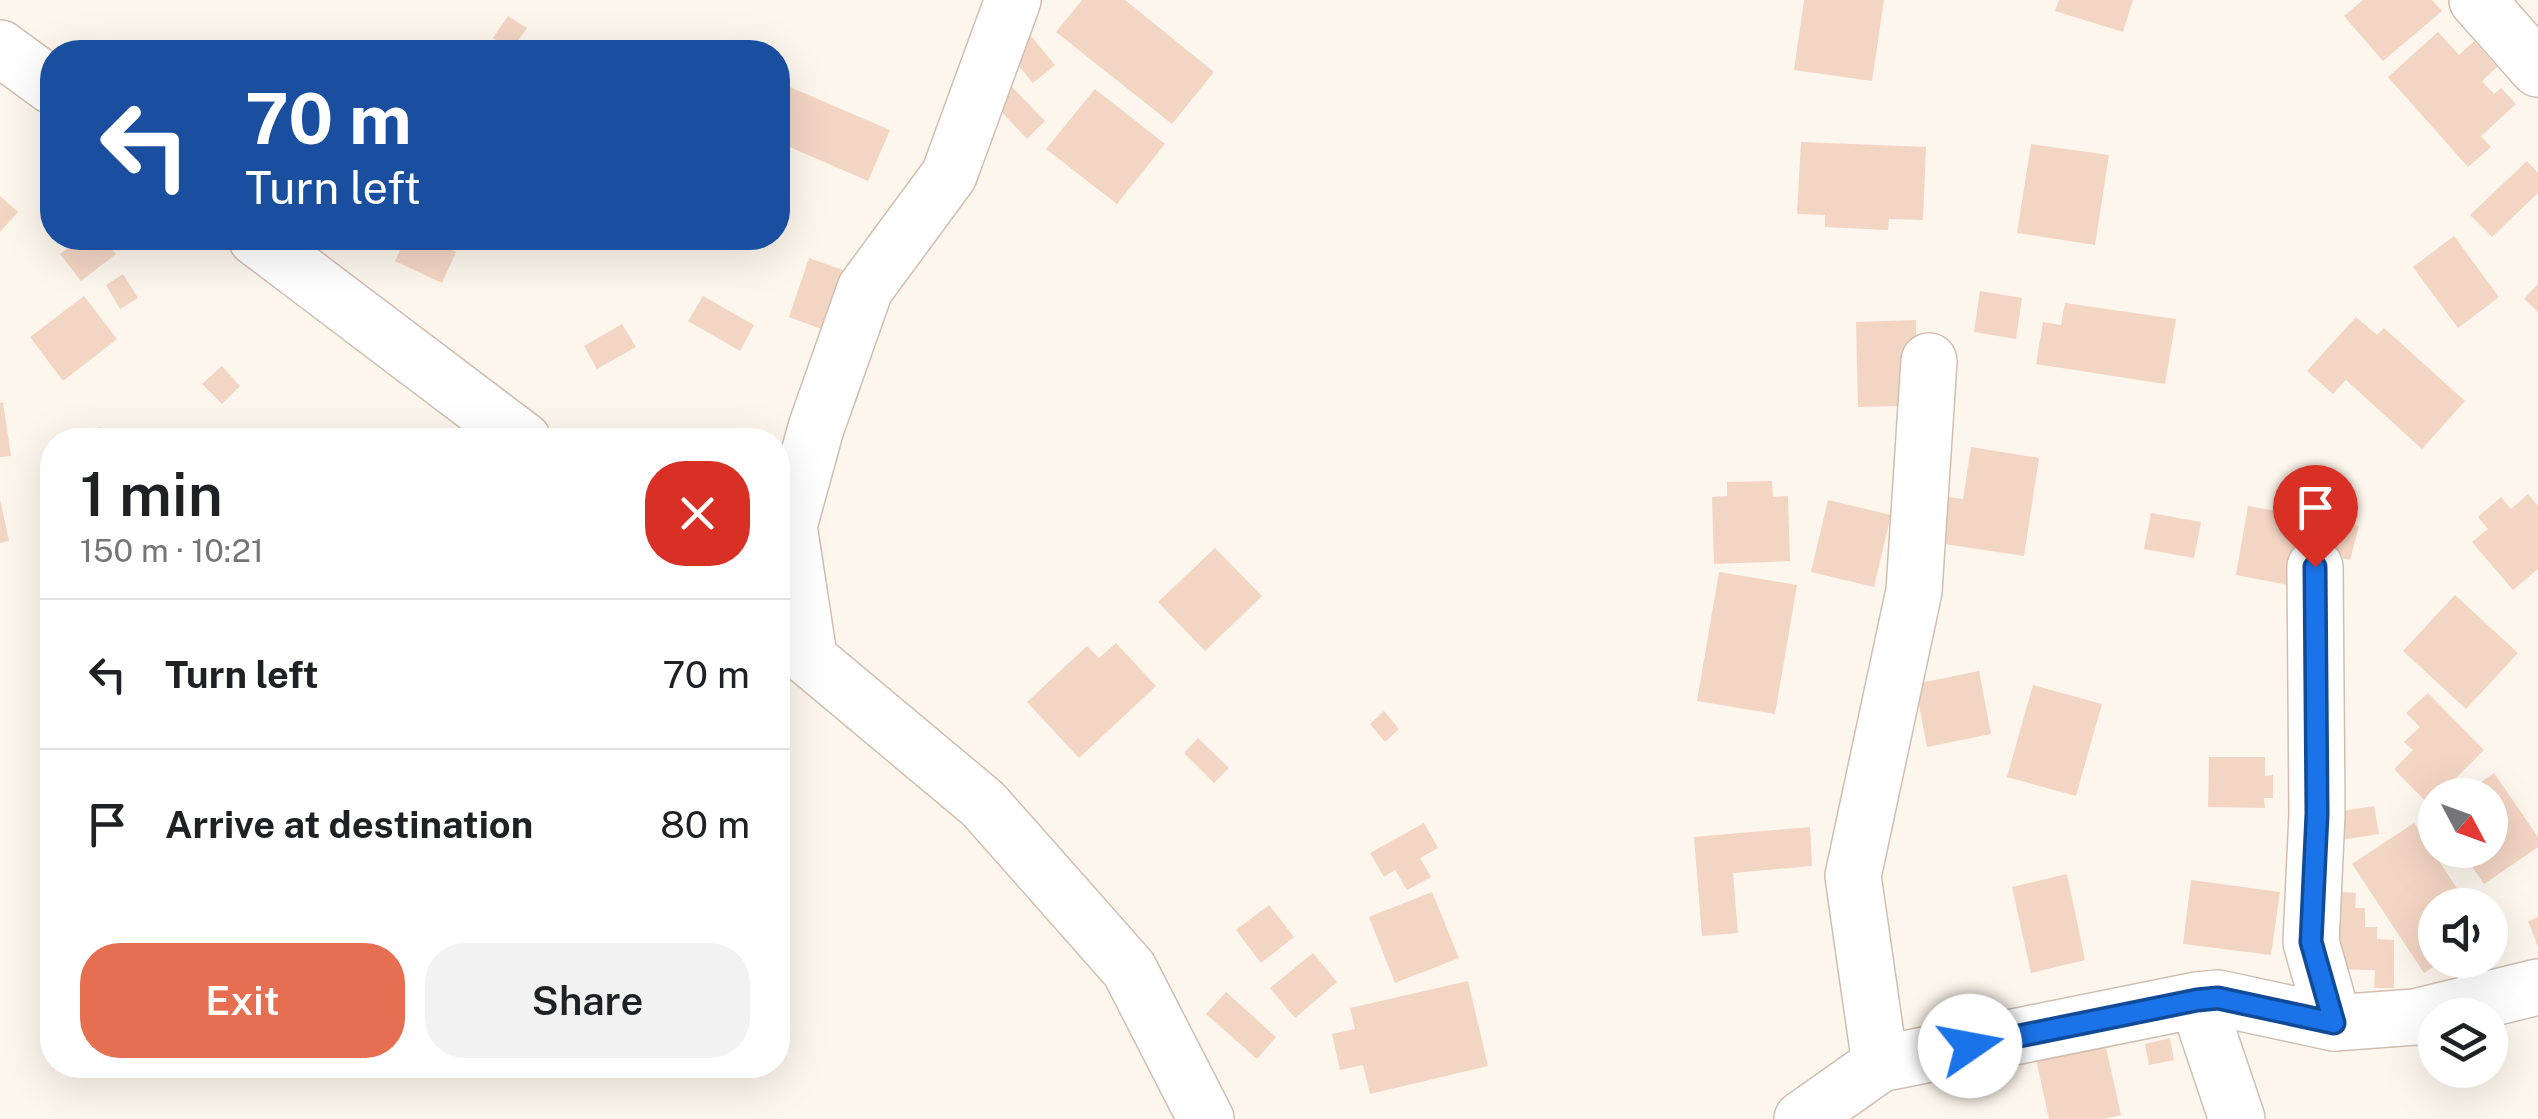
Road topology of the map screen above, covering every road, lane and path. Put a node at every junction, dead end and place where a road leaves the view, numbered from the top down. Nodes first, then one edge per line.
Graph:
1 (1013, 0) edge
2 (2477, 0) edge
3 (0, 48) edge
4 (2538, 69) edge
5 (40, 77) edge
6 (272, 250) edge
7 (1929, 361) dead end
8 (507, 428) edge
9 (790, 522) edge
10 (790, 556) edge
11 (2315, 567) dead end
12 (793, 644) edge
13 (2536, 993) edge
14 (2197, 1000) junction
15 (2334, 1023) junction
16 (1880, 1064) junction
17 (1206, 1119) edge
18 (1802, 1119) edge
19 (2237, 1119) edge

1 - 9 street
2 - 4 street
3 - 5 street
6 - 8 street
7 - 16 street
10 - 12 street
11 - 15 street
12 - 17 street
13 - 15 street
14 - 15 street
14 - 16 street
14 - 19 street
16 - 18 street

